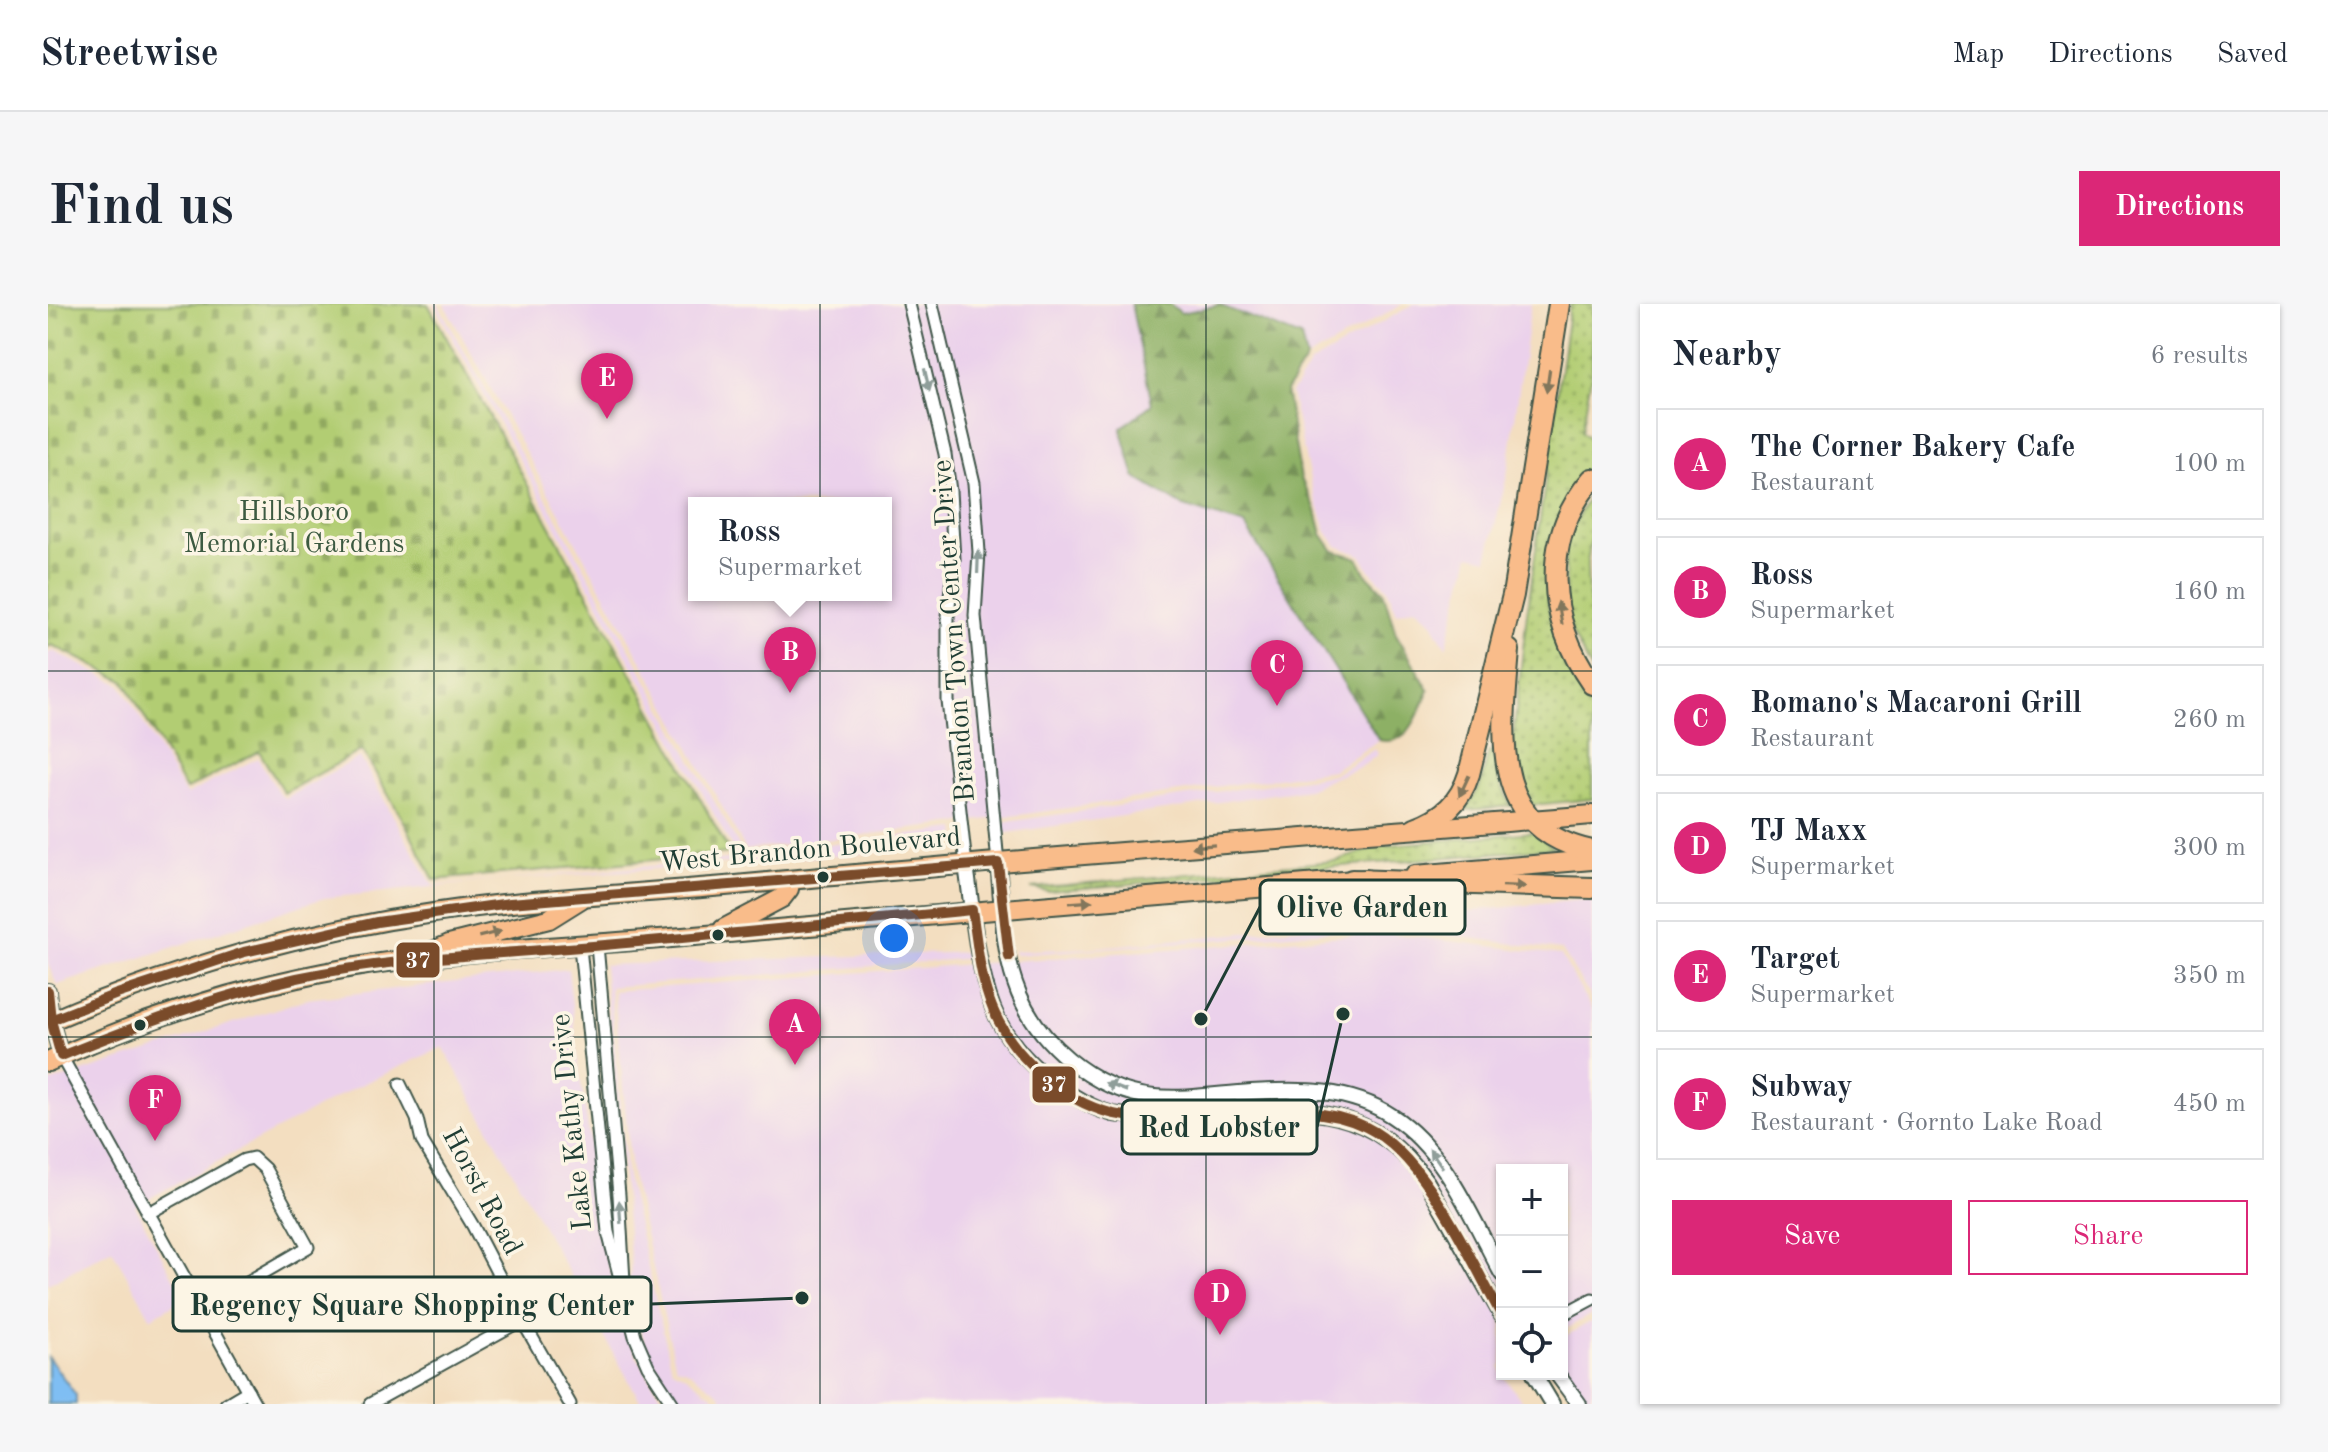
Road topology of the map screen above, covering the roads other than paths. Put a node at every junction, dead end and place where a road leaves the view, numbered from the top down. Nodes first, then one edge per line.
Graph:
1 (909, 304) edge
2 (932, 304) edge
3 (1559, 304) edge
4 (1592, 479) edge
5 (1513, 595) junction
6 (1592, 684) edge
7 (1592, 815) edge
8 (1533, 820) junction
9 (1415, 828) junction
10 (1592, 851) edge
11 (1592, 860) edge
12 (998, 863) junction
13 (966, 865) junction
14 (790, 880) junction
15 (1352, 880) junction
16 (1592, 888) edge
17 (581, 899) junction
18 (1003, 908) junction
19 (972, 910) junction
20 (714, 934) junction
21 (588, 946) junction
22 (416, 958) junction
23 (48, 991) edge
24 (49, 1020) edge
25 (55, 1059) edge
26 (400, 1084) dead end
27 (1263, 1091) junction
28 (1264, 1112) junction
29 (1456, 1189) junction
30 (1438, 1200) junction
31 (147, 1214) junction
32 (1496, 1263) edge
33 (1592, 1299) edge
34 (1498, 1308) edge
35 (201, 1309) junction
36 (1568, 1312) edge
37 (522, 1320) junction
38 (1538, 1380) edge
39 (1561, 1380) edge
40 (248, 1391) junction
41 (226, 1404) edge
42 (255, 1404) edge
43 (370, 1404) edge
44 (570, 1404) edge
45 (673, 1404) edge
46 (1552, 1404) edge
47 (1579, 1404) edge

1 -> 13 street, Brandon Town Center Drive
12 -> 2 street, Brandon Town Center Drive
3 -> 5 highway
6 -> 4 highway
5 - 8 highway
5 -> 9 highway
7 - 8 highway, West Brandon Boulevard
8 - 9 highway, West Brandon Boulevard
8 - 10 highway
9 -> 12 highway, West Brandon Boulevard
11 - 15 highway
12 - 13 highway, West Brandon Boulevard
12 - 18 street
13 - 14 highway, West Brandon Boulevard
13 - 19 street
14 - 17 highway, West Brandon Boulevard
14 - 20 highway
15 -> 16 highway
18 -> 15 highway
22 -> 17 highway
17 - 24 highway, West Brandon Boulevard
18 - 19 highway
27 -> 18 street
19 - 20 highway
19 - 28 street
20 - 21 highway
21 - 22 highway
21 - 45 street, Lake Kathy Drive
22 - 25 highway
23 - 24 street
24 - 25 street
25 - 31 street
26 - 37 street, Horst Road
27 - 28 street
29 -> 27 street
28 - 30 street
29 - 30 street
29 - 32 street
30 - 34 street
31 - 35 street
31 - 35 street
33 - 36 street
35 - 40 street
37 - 43 street
37 - 44 street, Horst Road
38 - 46 street
39 - 47 street
40 - 41 street
40 - 42 street

